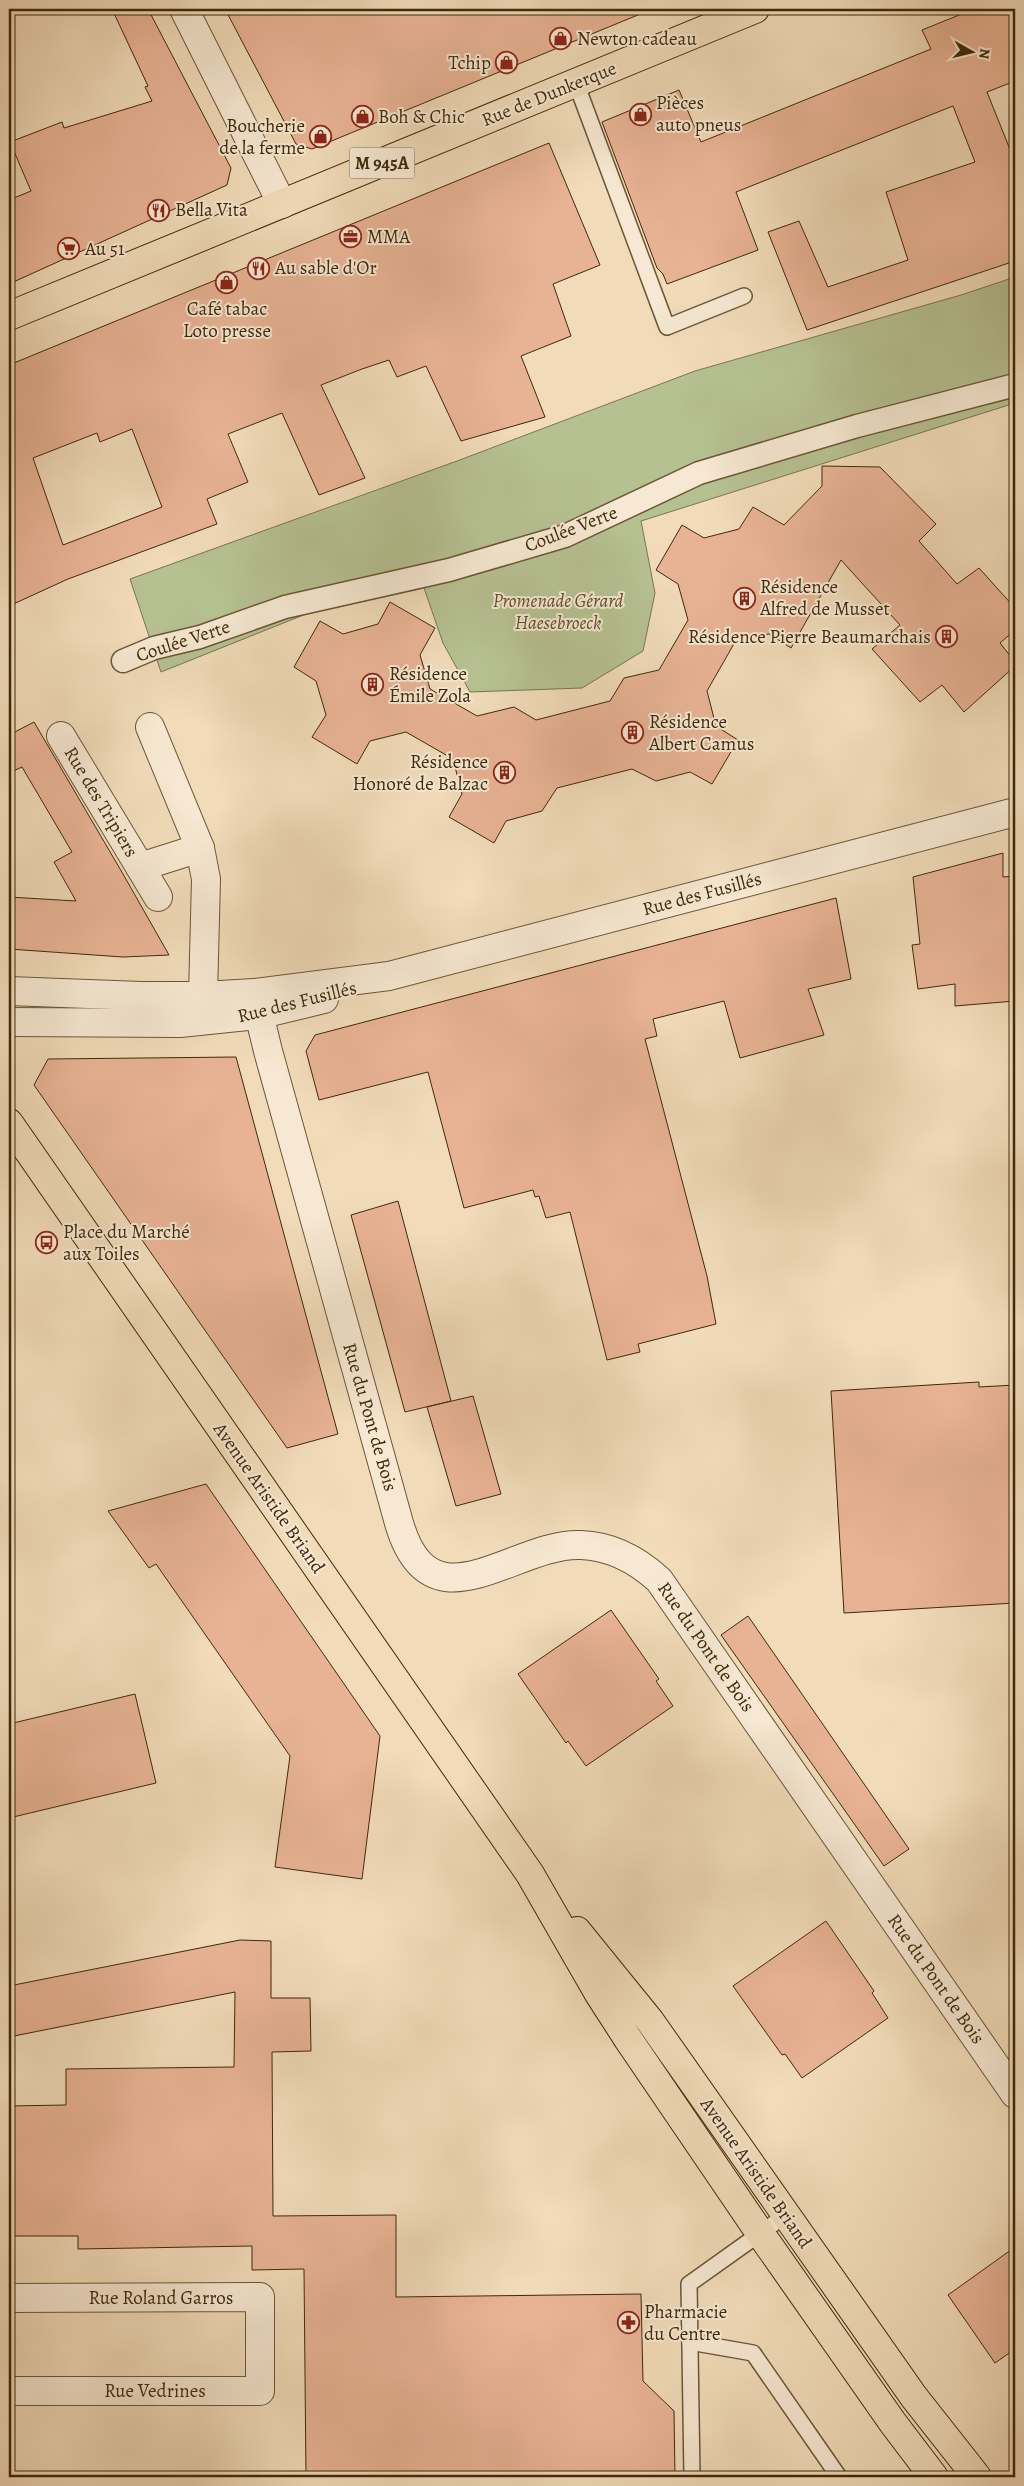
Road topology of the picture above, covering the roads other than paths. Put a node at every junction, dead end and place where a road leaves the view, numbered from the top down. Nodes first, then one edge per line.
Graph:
1 (184, 9) edge
2 (755, 9) edge
3 (576, 83) junction
4 (282, 204) junction
5 (744, 296) dead end
6 (9, 316) edge
7 (1015, 385) edge
8 (122, 662) dead end
9 (150, 727) dead end
10 (61, 736) dead end
11 (1015, 812) edge
12 (200, 848) junction
13 (140, 867) junction
14 (158, 897) dead end
15 (9, 991) edge
16 (256, 1004) junction
17 (203, 1008) junction
18 (9, 1022) edge
19 (9, 1123) edge
20 (530, 1874) junction
21 (1015, 2094) edge
22 (786, 2215) junction
23 (760, 2233) junction
24 (21, 2298) edge
25 (690, 2342) junction
26 (260, 2350) joint
27 (21, 2391) edge
28 (692, 2477) edge
29 (839, 2477) edge
30 (934, 2477) edge
31 (976, 2477) edge

1 - 4 street
2 - 3 main road, Rue de Dunkerque / M 945A
3 - 4 main road, Rue de Dunkerque / M 945A
3 - 5 lane
4 - 6 main road, Rue de Dunkerque / M 945A
7 - 8 street, Coulée Verte
9 - 12 street
10 - 13 street, Rue des Tripiers
11 - 16 street, Rue des Fusillés
12 - 13 street, Rue des Tripiers
12 - 17 street
13 - 14 street, Rue des Tripiers
15 - 17 street
16 - 17 street, Rue des Fusillés
16 - 21 street, Rue du Pont de Bois
17 - 18 street
19 - 20 main road, Avenue Aristide Briand
20 - 22 main road, Avenue Aristide Briand
20 - 23 main road, Avenue Aristide Briand
22 - 23 lane
22 - 31 main road, Avenue Aristide Briand
23 - 25 lane
23 - 30 main road, Avenue Aristide Briand
24 - 26 street, Rue Roland Garros
25 - 28 lane
25 - 29 lane
26 - 27 street, Rue Vedrines

